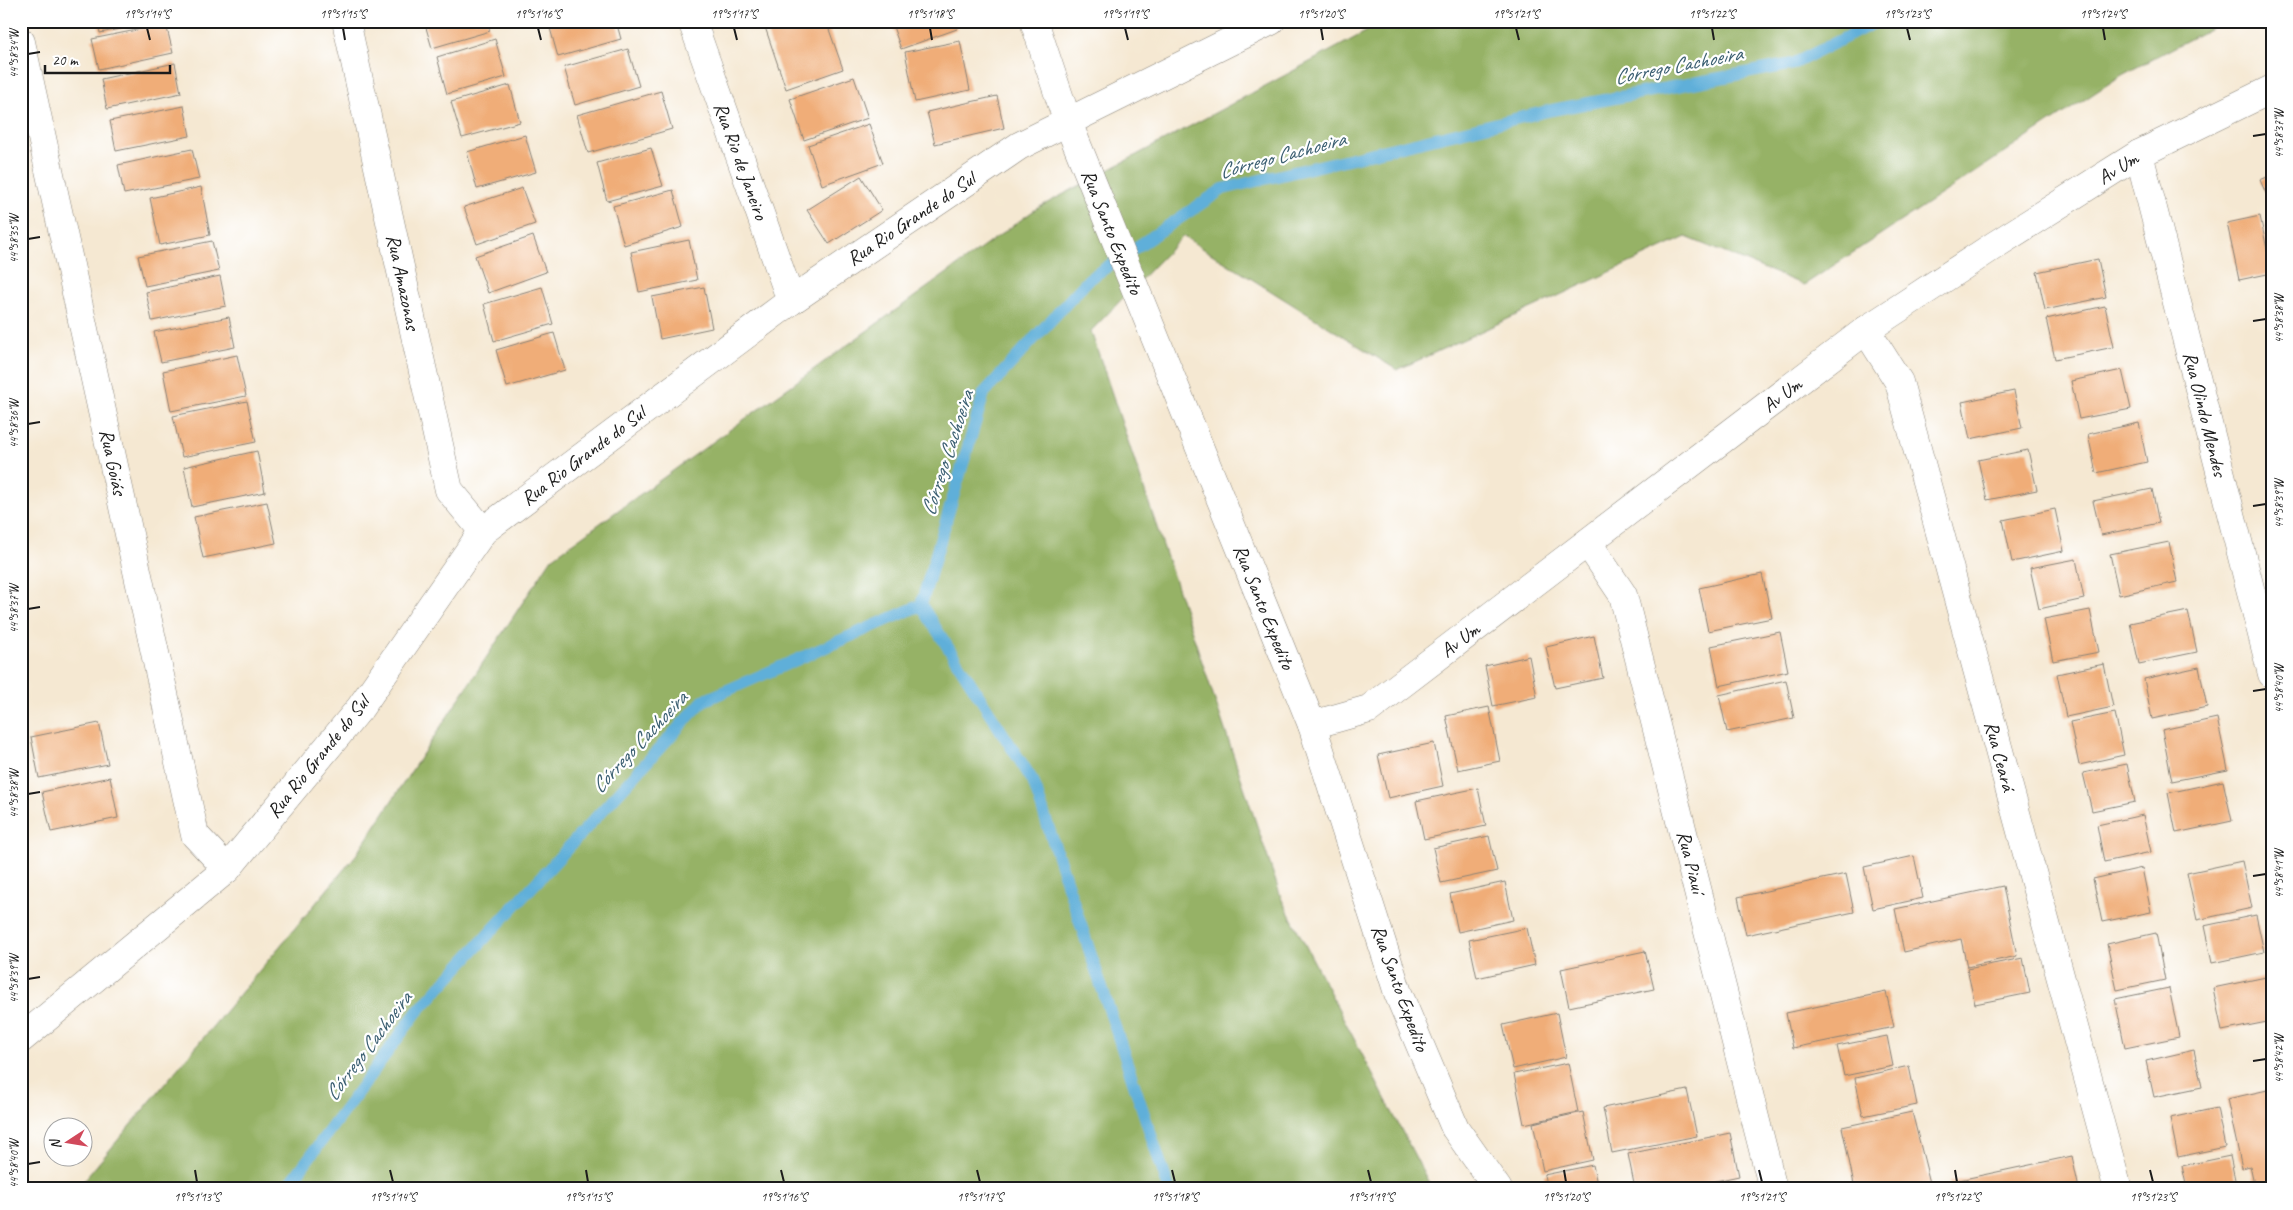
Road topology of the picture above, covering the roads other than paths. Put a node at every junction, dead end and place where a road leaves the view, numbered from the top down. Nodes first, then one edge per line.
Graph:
1 (346, 21) edge
2 (692, 21) edge
3 (1034, 21) edge
4 (1271, 21) edge
5 (21, 42) edge
6 (2272, 89) edge
7 (1067, 120) junction
8 (2139, 154) junction
9 (791, 301) junction
10 (1866, 330) junction
11 (483, 531) junction
12 (1588, 543) junction
13 (2272, 674) edge
14 (1312, 725) junction
15 (227, 869) junction
16 (21, 1039) edge
17 (1498, 1189) edge
18 (1773, 1189) edge
19 (2118, 1189) edge

1 - 11 street, Rua Amazonas
2 - 9 street, Rua Rio de Janeiro
3 - 7 street, Rua Santo Expedito
4 - 7 street, Rua Rio Grande do Sul
5 - 15 street, Rua Goiás
6 - 8 street, Av Um
7 - 9 street, Rua Rio Grande do Sul
7 - 14 street, Rua Santo Expedito
8 - 10 street, Av Um
8 - 13 street, Rua Olindo Mendes
9 - 11 street, Rua Rio Grande do Sul
10 - 12 street, Av Um
10 - 19 street, Rua Ceará
11 - 15 street, Rua Rio Grande do Sul
12 - 14 street, Av Um
12 - 18 street, Rua Piauí
14 - 17 street, Rua Santo Expedito
15 - 16 street, Rua Rio Grande do Sul

